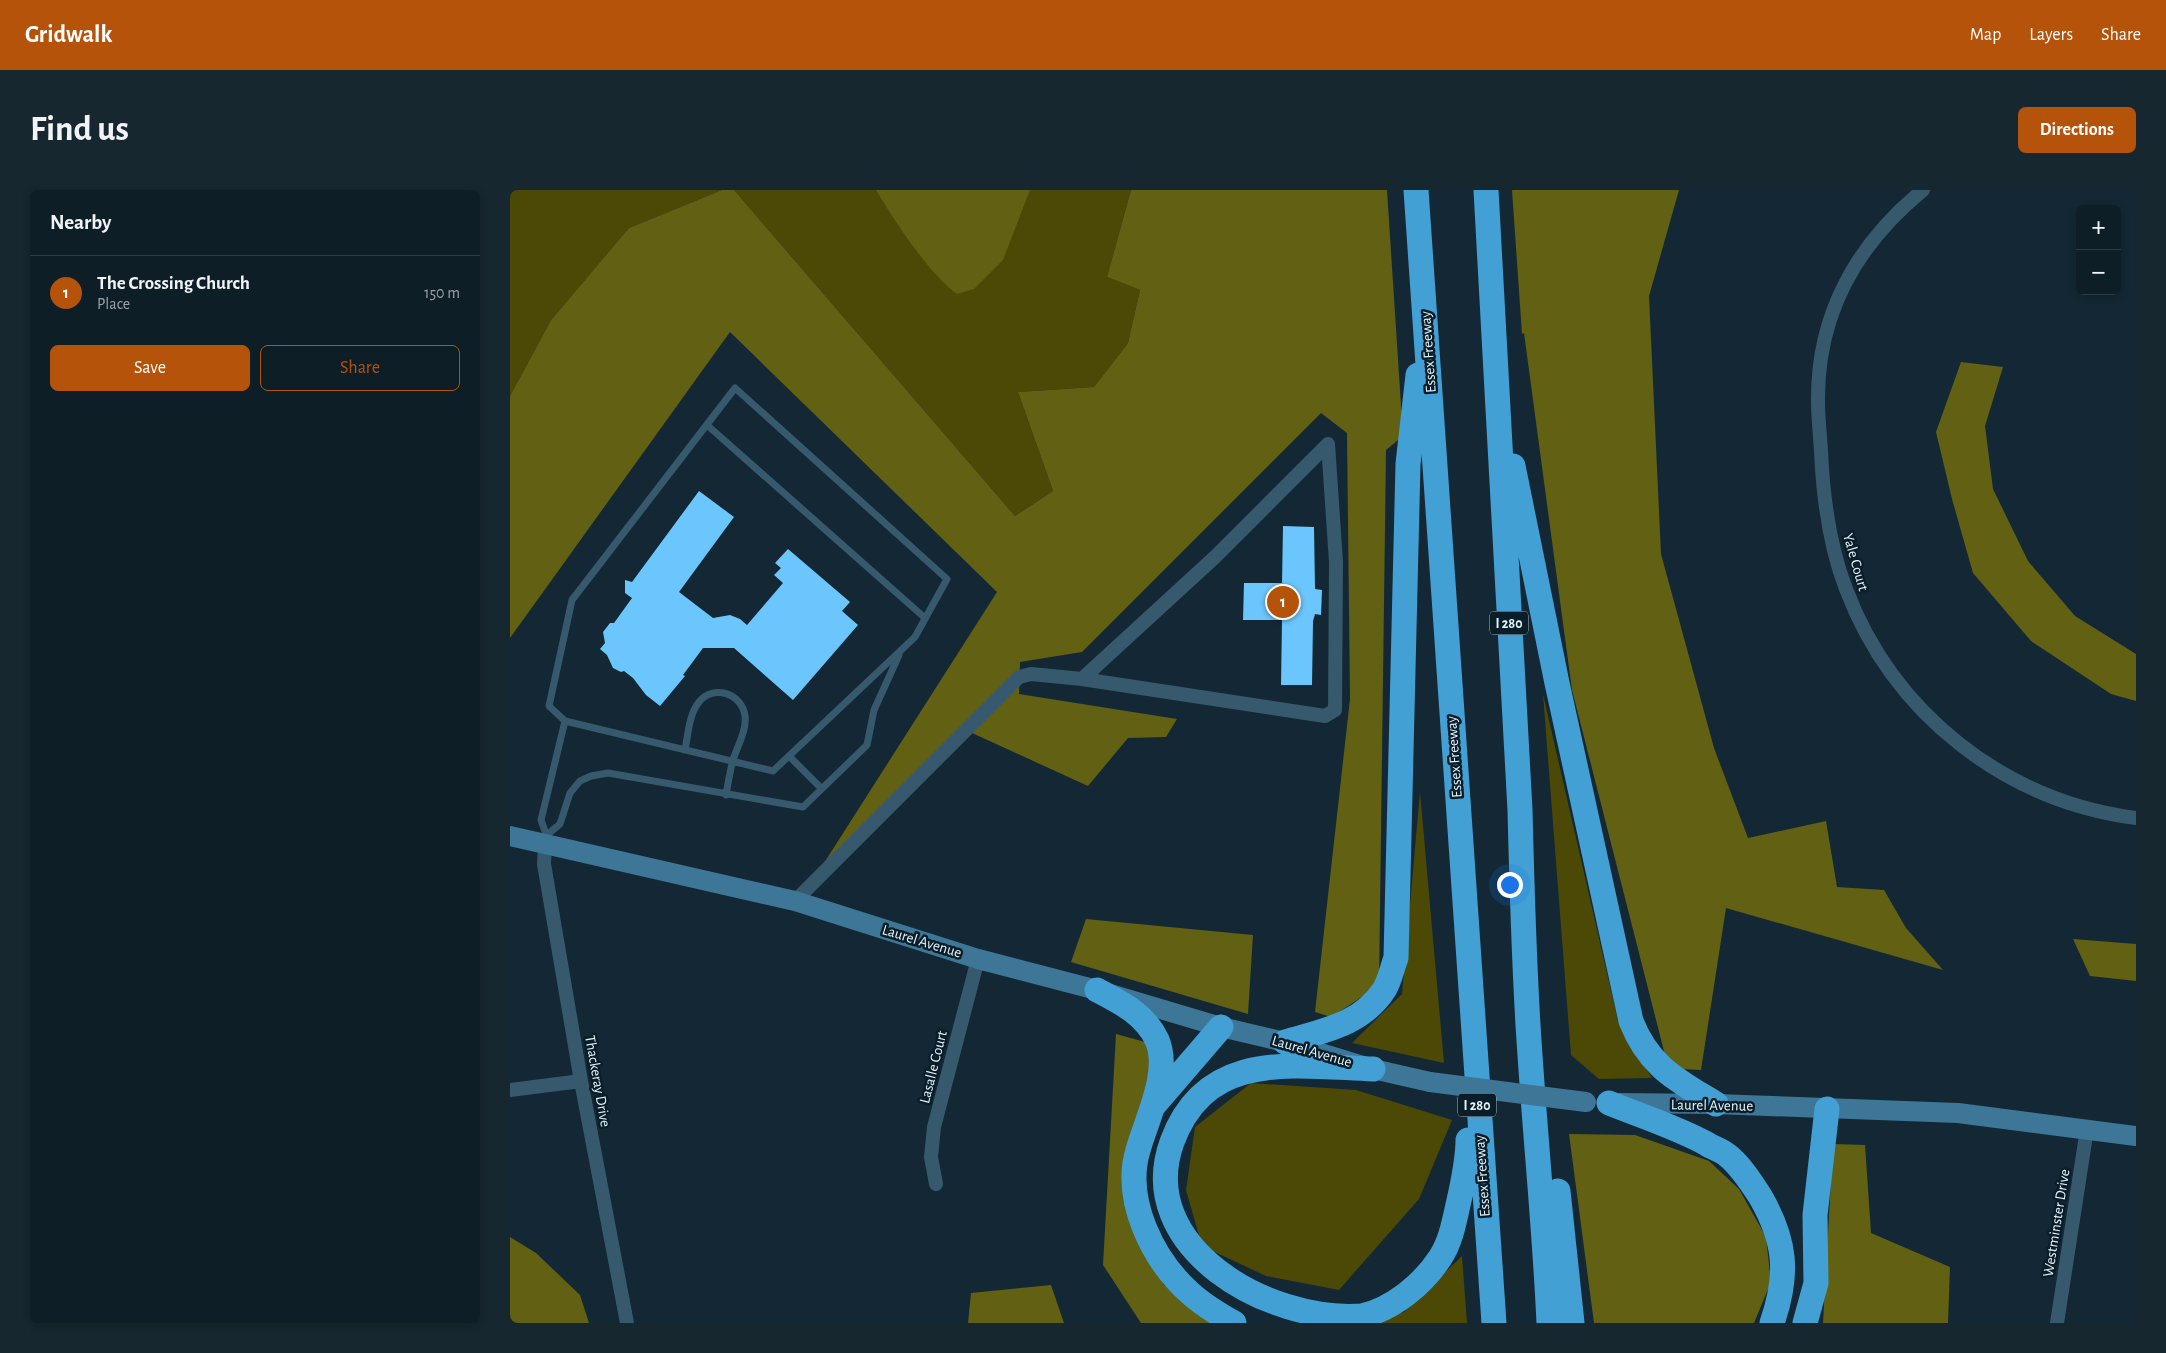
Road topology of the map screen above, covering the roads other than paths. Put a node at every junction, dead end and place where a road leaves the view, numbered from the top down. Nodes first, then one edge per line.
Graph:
1 (1416, 190) edge
2 (1486, 190) edge
3 (1923, 190) edge
4 (1425, 310) junction
5 (1497, 387) junction
6 (707, 424) junction
7 (925, 618) junction
8 (901, 650) junction
9 (1082, 680) junction
10 (565, 721) junction
11 (685, 750) junction
12 (789, 756) junction
13 (733, 762) junction
14 (822, 788) junction
15 (726, 795) junction
16 (2136, 818) edge
17 (510, 836) edge
18 (546, 839) junction
19 (795, 902) junction
20 (978, 958) junction
21 (1525, 971) junction
22 (1097, 990) junction
23 (1472, 1018) junction
24 (1221, 1027) junction
25 (1284, 1042) junction
26 (1372, 1069) junction
27 (581, 1081) junction
28 (510, 1090) edge
29 (1597, 1102) junction
30 (1716, 1104) junction
31 (1152, 1107) junction
32 (1827, 1109) junction
33 (2088, 1129) junction
34 (2136, 1136) edge
35 (936, 1184) dead end
36 (627, 1323) edge
37 (1234, 1323) edge
38 (1494, 1323) edge
39 (1549, 1323) edge
40 (1572, 1323) edge
41 (1772, 1323) edge
42 (1805, 1323) edge
43 (2057, 1323) edge

1 - 4 highway, Essex Freeway / I 280
2 - 5 highway, I 280
3 - 16 street, Yale Court
4 - 23 highway, Essex Freeway / I 280
4 - 25 highway
5 - 21 highway, I 280
5 - 30 highway
6 - 7 lane
6 - 7 lane
6 - 10 lane
7 - 8 lane
8 - 12 lane
8 - 14 lane
9 - 9 street
9 - 19 street
10 - 11 lane
10 - 18 lane
11 - 13 lane
11 - 13 lane
12 - 13 lane
12 - 14 lane
13 - 15 lane
14 - 15 lane
15 - 18 lane
17 - 18 main road, Laurel Avenue
18 - 19 main road, Laurel Avenue
18 - 27 street, Thackeray Drive
19 - 20 main road, Laurel Avenue
20 - 22 main road, Laurel Avenue
20 - 35 street, Lasalle Court
21 - 39 highway, I 280
21 - 40 highway
22 - 24 main road, Laurel Avenue
22 - 31 highway
23 - 26 highway
23 - 38 highway, Essex Freeway / I 280
24 - 25 main road, Laurel Avenue
24 - 31 highway
25 - 26 main road, Laurel Avenue
26 - 29 main road, Laurel Avenue, bridge
27 - 28 street
27 - 36 street, Thackeray Drive
29 - 30 main road, Laurel Avenue
29 - 41 highway
30 - 32 main road, Laurel Avenue
31 - 37 highway
32 - 33 main road, Laurel Avenue
32 - 42 highway
33 - 34 main road, Laurel Avenue
33 - 43 street, Westminster Drive

